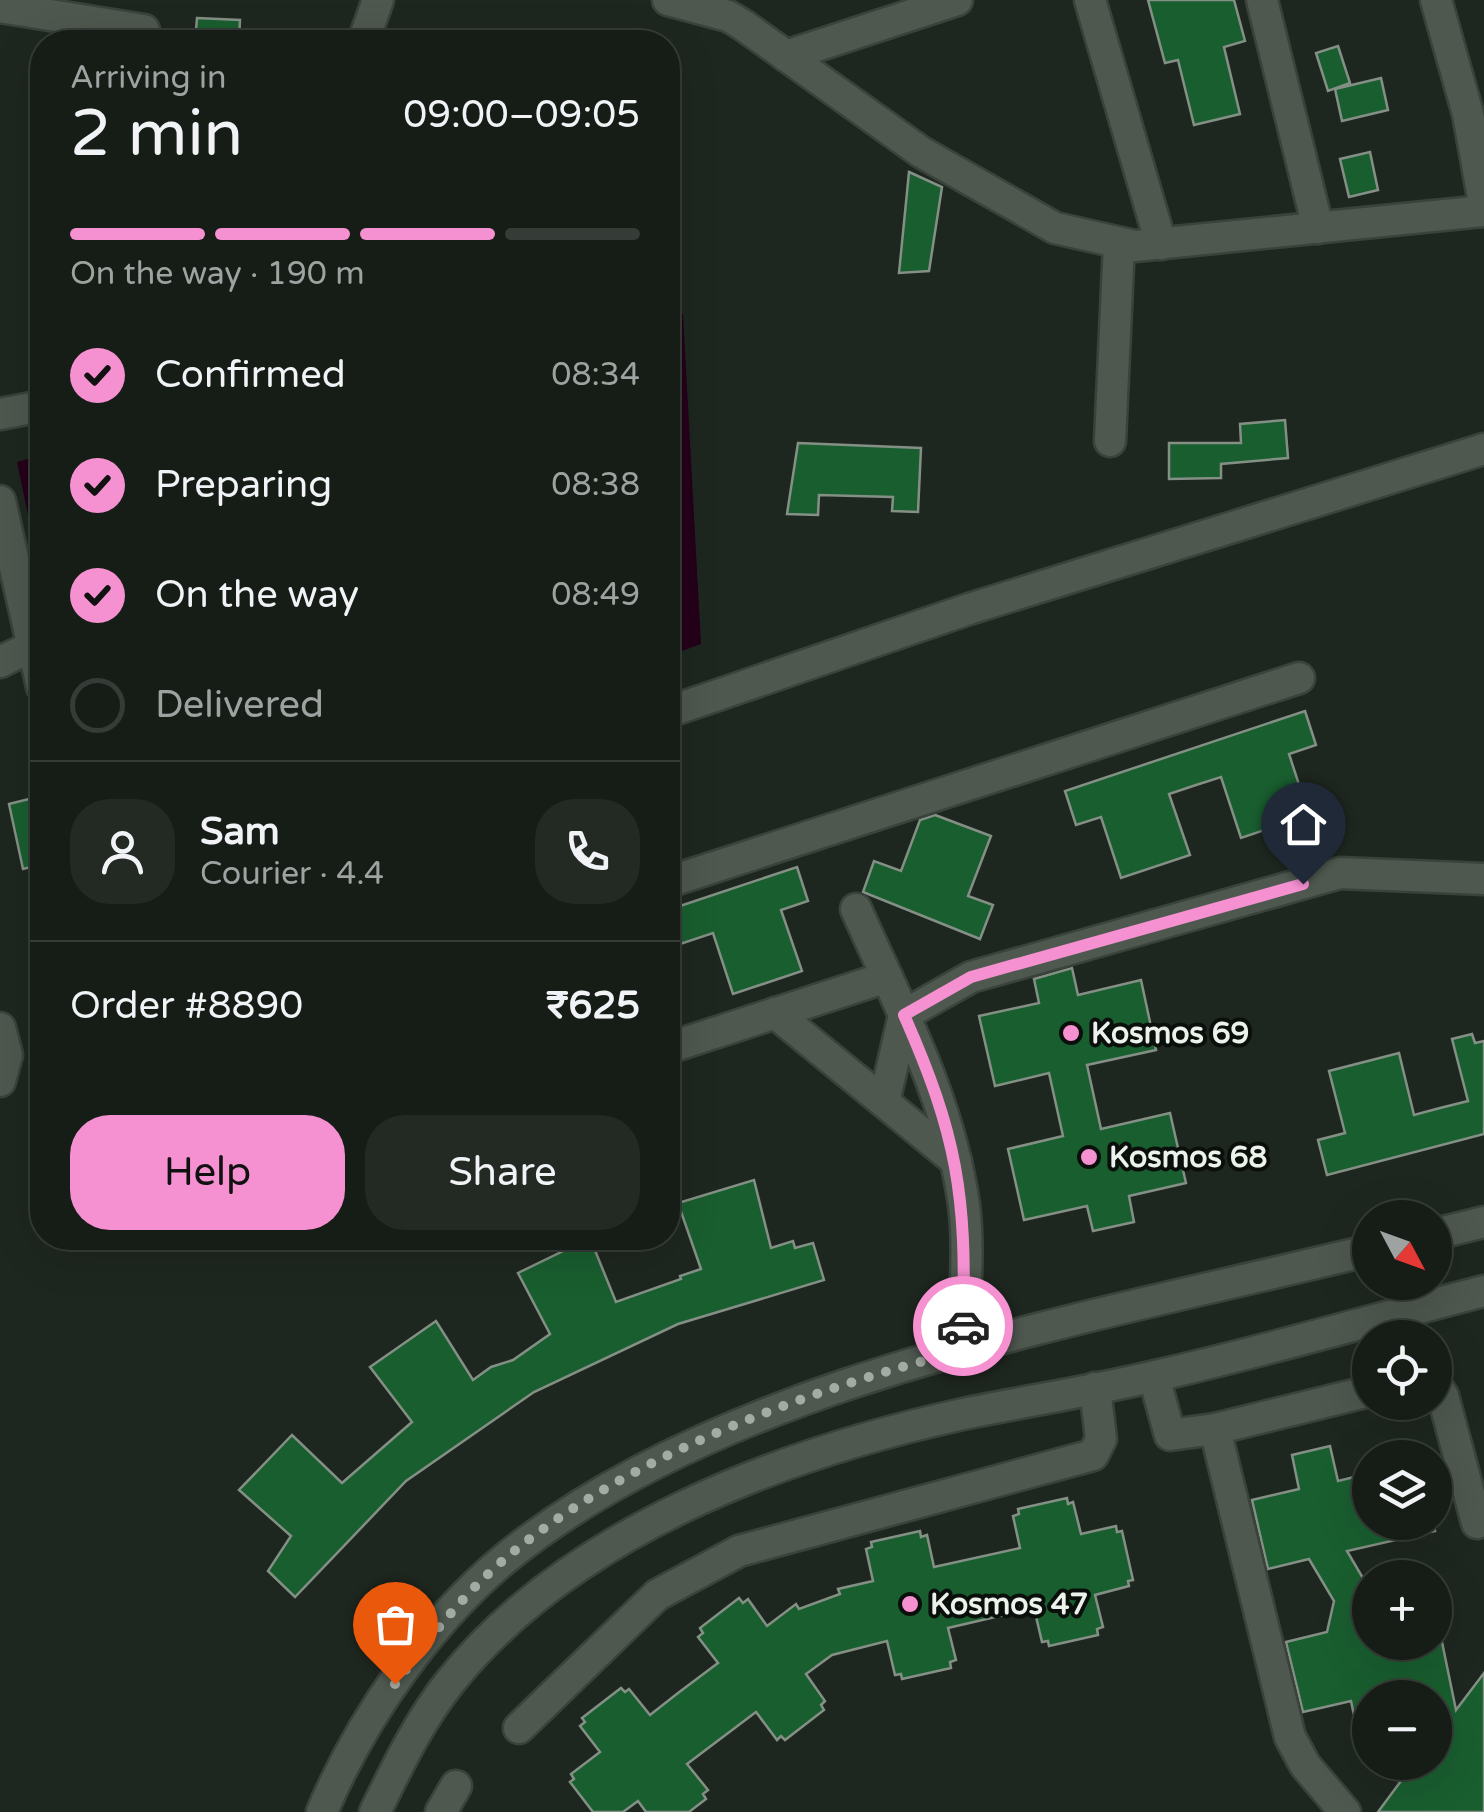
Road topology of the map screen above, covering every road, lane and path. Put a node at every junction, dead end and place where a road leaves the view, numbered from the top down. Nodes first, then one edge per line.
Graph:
1 (378, 0) edge
2 (668, 0) edge
3 (957, 0) edge
4 (1090, 0) edge
5 (1262, 0) edge
6 (1436, 0) edge
7 (0, 7) edge
8 (144, 30) dead end
9 (367, 30) edge
10 (786, 56) junction
11 (1484, 203) edge
12 (1484, 212) edge
13 (1318, 228) junction
14 (1119, 244) junction
15 (1160, 244) junction
16 (30, 408) edge
17 (0, 414) edge
18 (1110, 441) dead end
19 (1484, 449) edge
20 (0, 501) edge
21 (30, 642) edge
22 (30, 647) edge
23 (0, 662) edge
24 (1298, 678) dead end
25 (680, 708) edge
26 (680, 878) edge
27 (1484, 879) edge
28 (856, 909) dead end
29 (886, 977) junction
30 (775, 1013) junction
31 (904, 1015) junction
32 (0, 1028) edge
33 (680, 1044) edge
34 (0, 1082) edge
35 (884, 1102) junction
36 (956, 1161) junction
37 (1484, 1222) edge
38 (1452, 1230) edge
39 (1352, 1254) edge
40 (1484, 1291) edge
41 (962, 1351) junction
42 (1154, 1377) junction
43 (1095, 1388) junction
44 (1352, 1395) edge
45 (1449, 1420) edge
46 (1216, 1429) junction
47 (692, 1446) junction
48 (698, 1498) junction
49 (1476, 1523) dead end
50 (519, 1728) dead end
51 (322, 1812) edge
52 (375, 1812) edge
53 (1346, 1812) edge

1 - 9 street
2 - 10 street
3 - 10 street
4 - 15 street
5 - 13 street
6 - 11 street
7 - 8 street
10 - 14 street
12 - 13 street
13 - 15 street
14 - 15 street
14 - 18 street
16 - 17 street
19 - 25 street
20 - 21 street
22 - 23 street
24 - 26 street
27 - 31 street
28 - 29 street
29 - 30 street
29 - 31 street
30 - 33 street
30 - 35 street
31 - 35 street
31 - 36 street
32 - 34 street
35 - 36 street
36 - 41 street
37 - 38 street
39 - 41 street
40 - 42 street
41 - 47 street
42 - 43 street
42 - 46 street
43 - 48 street
43 - 50 street
44 - 46 street
45 - 49 street
46 - 53 street
47 - 48 street
47 - 51 street
48 - 52 street

